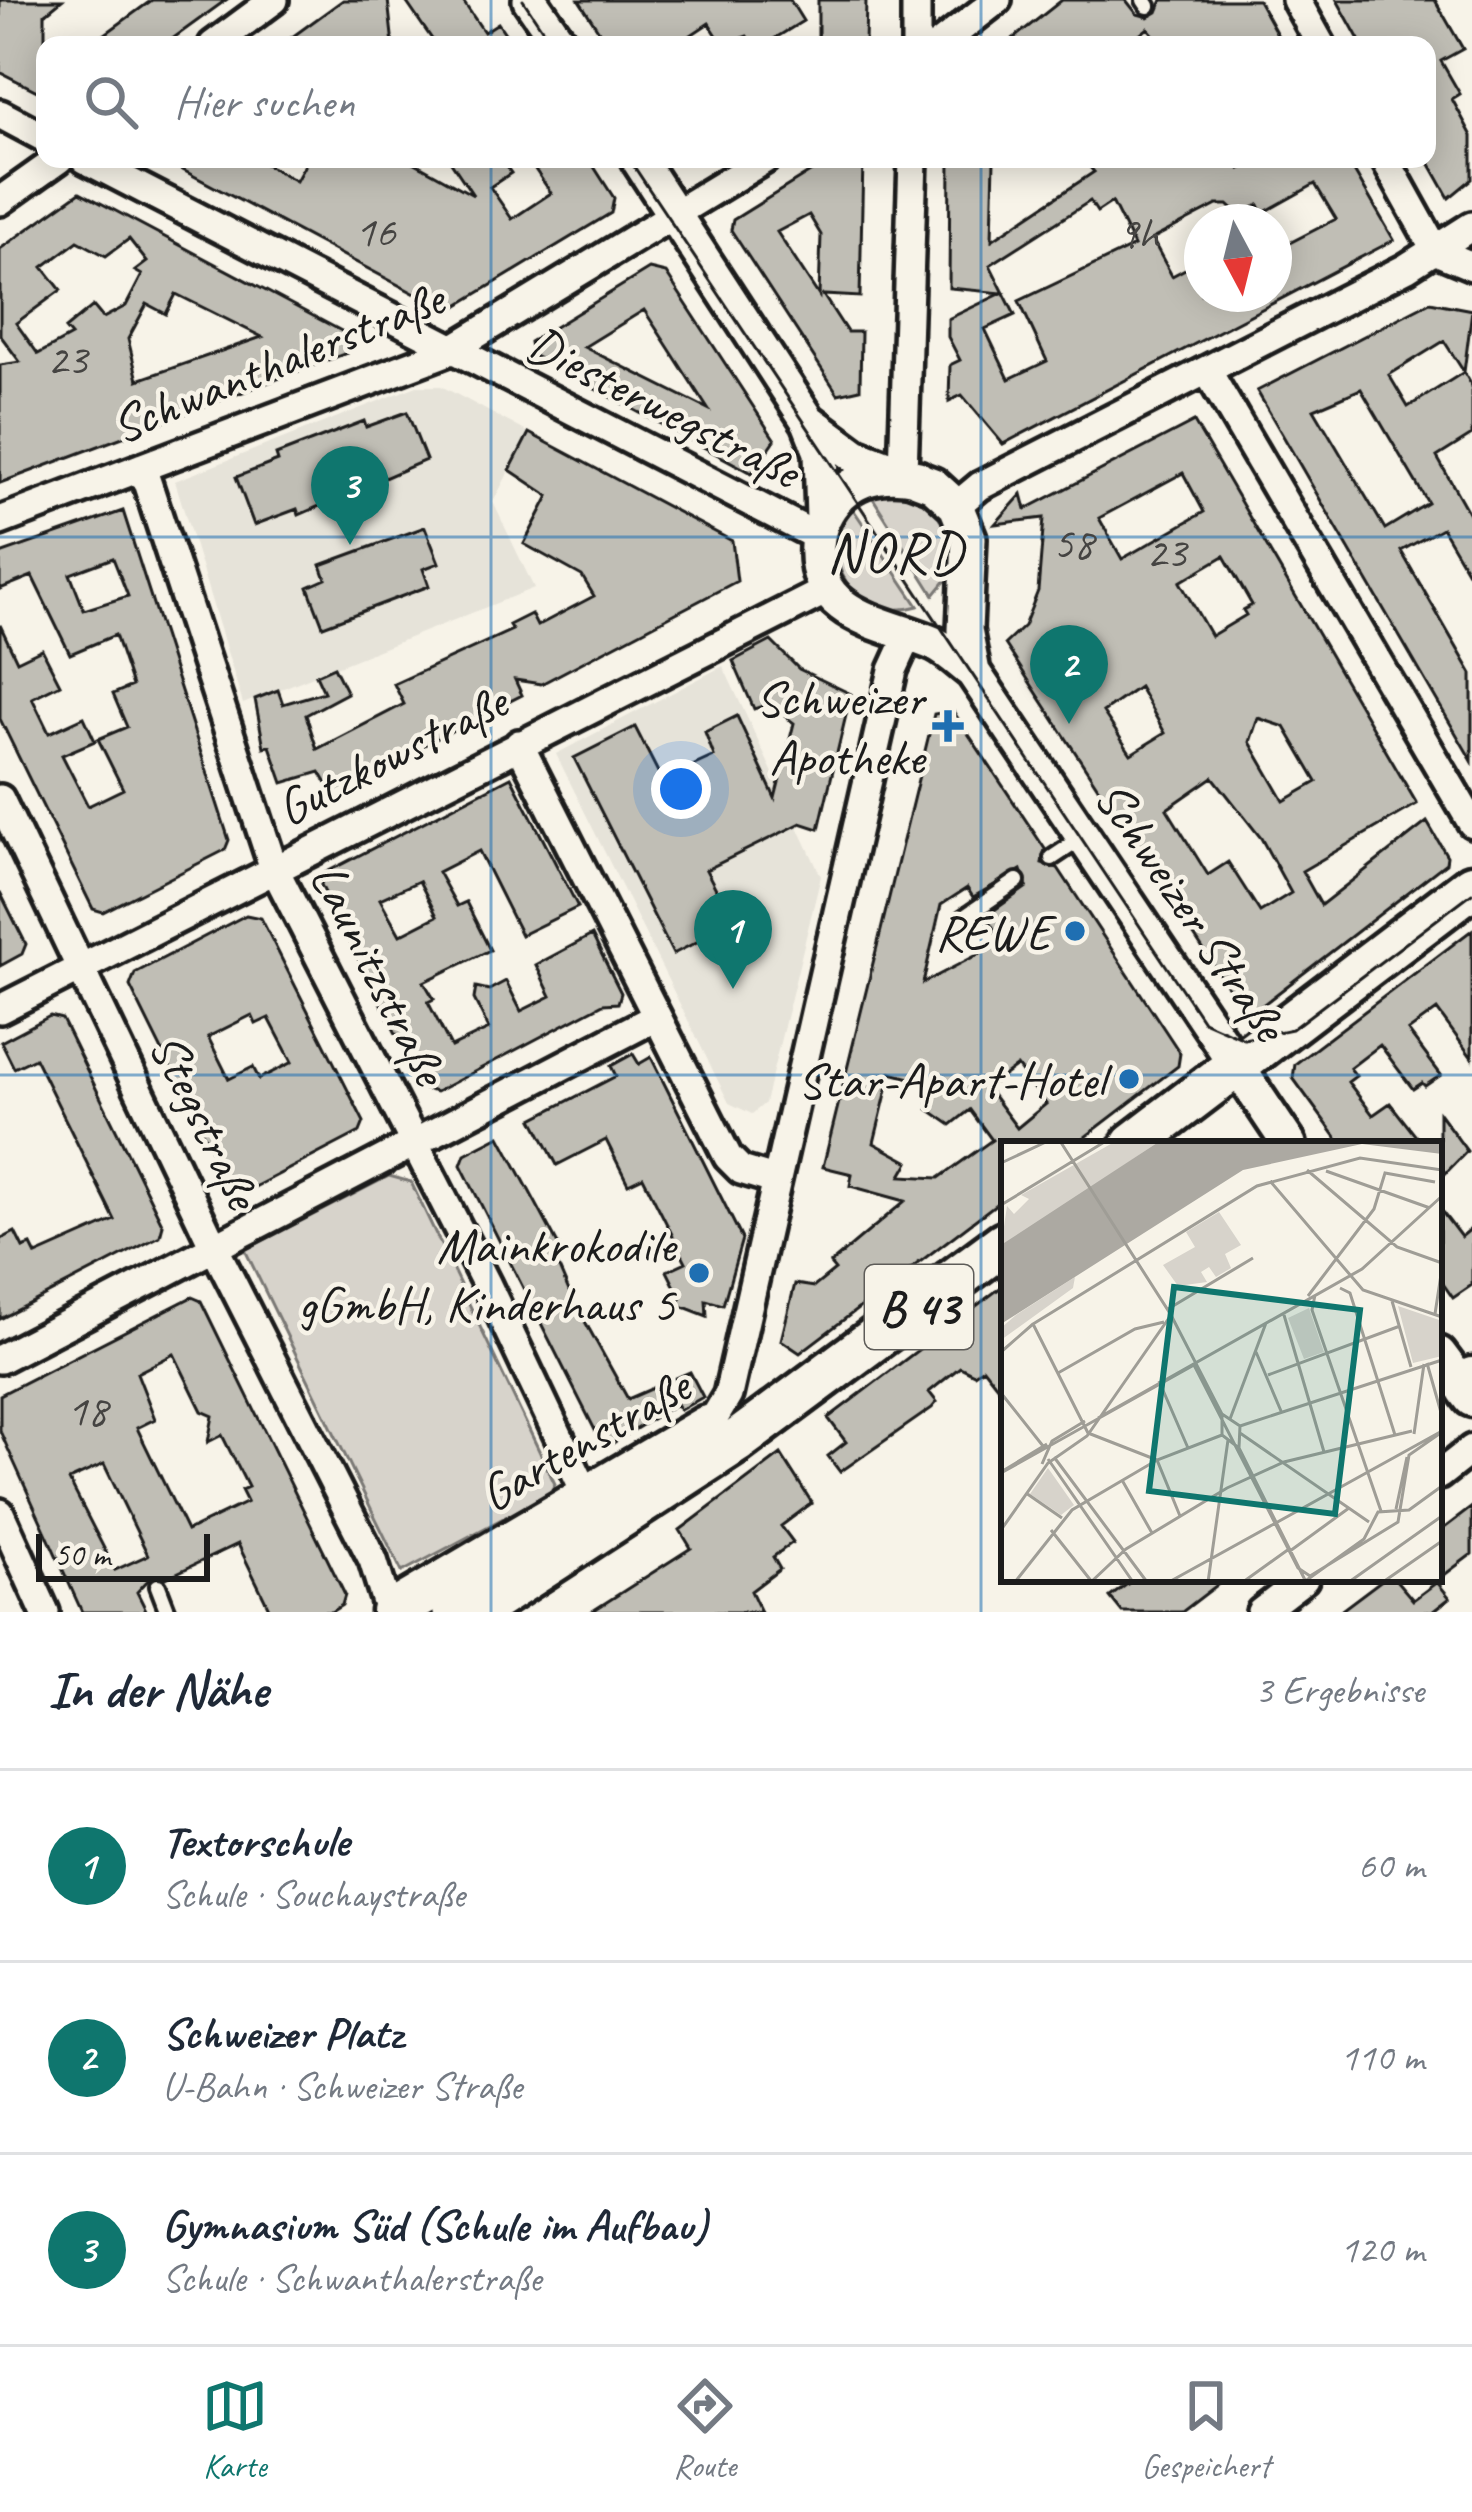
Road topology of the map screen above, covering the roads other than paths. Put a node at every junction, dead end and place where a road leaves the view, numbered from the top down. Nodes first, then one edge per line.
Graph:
1 (274, 0) edge
2 (530, 0) edge
3 (916, 0) edge
4 (997, 0) edge
5 (1296, 0) edge
6 (225, 36) edge
7 (555, 36) edge
8 (916, 36) edge
9 (951, 36) edge
10 (1316, 36) edge
11 (0, 114) edge
12 (36, 133) edge
13 (46, 168) edge
14 (102, 168) edge
15 (644, 168) edge
16 (750, 168) edge
17 (913, 168) edge
18 (1389, 168) edge
19 (0, 201) edge
20 (673, 214) junction
21 (1472, 226) edge
22 (1436, 251) junction
23 (1472, 266) edge
24 (449, 351) junction
25 (1208, 372) junction
26 (809, 422) junction
27 (142, 467) junction
28 (911, 475) junction
29 (956, 506) junction
30 (0, 521) edge
31 (820, 528) junction
32 (967, 573) junction
33 (827, 590) junction
34 (893, 629) junction
35 (973, 672) junction
36 (519, 745) junction
37 (0, 799) edge
38 (1472, 824) edge
39 (1082, 838) junction
40 (1052, 858) dead end
41 (273, 866) junction
42 (1017, 881) dead end
43 (1472, 886) edge
44 (963, 918) dead end
45 (79, 967) junction
46 (0, 1009) edge
47 (656, 1017) junction
48 (1235, 1067) junction
49 (1137, 1141) edge
50 (1286, 1141) edge
51 (412, 1144) junction
52 (774, 1180) junction
53 (1001, 1245) edge
54 (214, 1247) junction
55 (1442, 1357) edge
56 (0, 1359) edge
57 (835, 1372) junction
58 (1470, 1388) edge
59 (717, 1422) junction
60 (1472, 1449) edge
61 (1442, 1473) edge
62 (588, 1498) junction
63 (629, 1511) junction
64 (0, 1514) edge
65 (533, 1532) junction
66 (1300, 1582) edge
67 (158, 1586) dead end
68 (45, 1612) edge
69 (168, 1612) edge
70 (391, 1612) edge
71 (447, 1612) edge
72 (474, 1612) edge
73 (1261, 1612) edge

1 - 6 street
2 - 7 street
3 - 8 street
4 - 9 street
5 - 10 street
11 - 12 street
13 - 19 street
14 - 24 street, Diesterwegstraße
15 - 20 street
16 - 20 street, Schwanthalerstraße
17 - 28 street
18 - 22 street
20 - 24 street, Schwanthalerstraße
20 - 26 street
21 - 22 street
22 - 23 street
22 - 25 street
24 - 27 street, Schwanthalerstraße
24 - 31 street, Diesterwegstraße
25 - 29 street
25 - 38 street
26 - 28 street
26 - 31 street
27 - 30 street, Schwanthalerstraße
27 - 41 street, Launitzstraße
28 - 29 street
28 - 31 street
29 - 32 street
31 - 33 street
32 - 34 street
32 - 35 street
33 - 34 street
33 - 36 street, Gutzkowstraße
34 - 35 street
34 - 52 street
35 - 39 street, Schweizer Straße
36 - 41 street, Gutzkowstraße
36 - 47 street
37 - 45 street, Stegstraße
39 - 40 lane
39 - 48 street, Schweizer Straße
41 - 45 street, Gutzkowstraße
41 - 51 street, Launitzstraße
42 - 44 lane
43 - 48 main road
45 - 46 street, Gutzkowstraße
45 - 54 street, Stegstraße
47 - 51 street
47 - 52 street
48 - 49 main road
48 - 50 street, Schweizer Straße
51 - 54 street
51 - 62 street, Launitzstraße
52 - 59 street
53 - 57 main road, Gartenstraße / B 43
54 - 56 street
54 - 70 street, Stegstraße
55 - 58 street
57 - 59 main road, Gartenstraße / B 43
57 - 63 main road, Gartenstraße
59 - 62 main road, Gartenstraße / B 43
59 - 63 street
60 - 61 street
62 - 65 main road, Gartenstraße / B 43
63 - 72 main road, Gartenstraße
64 - 68 street
65 - 70 main road, Gartenstraße / B 43
65 - 71 street
66 - 73 street
67 - 69 lane

